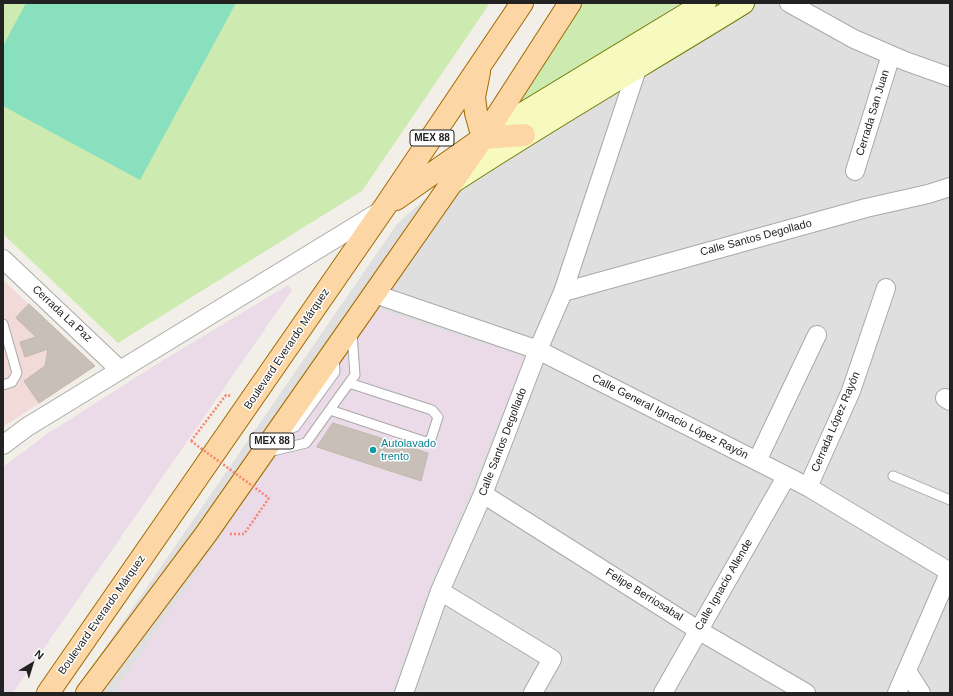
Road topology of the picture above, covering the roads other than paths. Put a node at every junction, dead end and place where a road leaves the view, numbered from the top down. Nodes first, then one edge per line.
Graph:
1 (522, 3) edge
2 (570, 3) edge
3 (705, 3) edge
4 (743, 3) edge
5 (789, 3) edge
6 (891, 55) junction
7 (480, 67) junction
8 (637, 69) junction
9 (950, 77) edge
10 (524, 135) junction
11 (482, 138) junction
12 (855, 171) dead end
13 (450, 184) junction
14 (950, 187) edge
15 (384, 208) junction
16 (3, 259) edge
17 (886, 288) dead end
18 (563, 292) junction
19 (374, 294) junction
20 (3, 324) edge
21 (351, 327) junction
22 (817, 335) dead end
23 (538, 350) junction
24 (120, 370) junction
25 (349, 383) junction
26 (3, 385) edge
27 (330, 410) junction
28 (3, 446) edge
29 (263, 453) junction
30 (757, 461) junction
31 (893, 476) dead end
32 (786, 477) junction
33 (808, 487) junction
34 (483, 494) junction
35 (950, 500) edge
36 (949, 576) edge
37 (440, 591) junction
38 (698, 630) junction
39 (907, 671) junction
40 (798, 691) edge
41 (48, 693) edge
42 (86, 693) edge
43 (404, 693) edge
44 (533, 693) edge
45 (663, 693) edge
46 (897, 693) edge
47 (921, 693) edge

1 - 7 main road, Boulevard Everardo Márquez / MEX 88
2 - 11 main road, MEX 88
3 - 11 main road
4 - 8 main road
5 - 6 street, Cerrada San Juan
6 - 9 street, Cerrada San Juan
6 - 12 street, Cerrada San Juan
7 - 11 main road
7 - 15 main road, Boulevard Everardo Márquez / MEX 88
8 - 10 main road
8 - 18 street, Calle Santos Degollado
10 - 11 main road
10 - 13 main road
11 - 13 main road, MEX 88
11 - 15 main road
13 - 19 main road, MEX 88
14 - 18 street, Calle Santos Degollado
15 - 24 street
15 - 41 main road, Boulevard Everardo Márquez / MEX 88
16 - 24 street, Cerrada La Paz
17 - 33 street, Cerrada López Rayón
18 - 23 street, Calle Santos Degollado
19 - 21 main road, MEX 88
19 - 23 street, Calle General Ignacio López Rayón
20 - 26 lane
21 - 25 lane
21 - 29 main road, MEX 88
22 - 30 street
23 - 30 street, Calle General Ignacio López Rayón
23 - 34 street, Calle Santos Degollado
24 - 28 street
25 - 27 lane
25 - 27 lane
27 - 29 lane
29 - 42 main road, MEX 88
30 - 32 street, Calle General Ignacio López Rayón
31 - 35 lane
32 - 33 street, Calle General Ignacio López Rayón
32 - 38 street, Calle Ignacio Allende
33 - 36 street, Calle General Ignacio López Rayón
34 - 37 street, Calle Santos Degollado
34 - 38 street, Felipe Berriosabal
36 - 39 street
37 - 43 street, Calle Santos Degollado
37 - 44 street
38 - 40 street, Felipe Berriosabal
38 - 45 street, Calle Ignacio Allende
39 - 46 street
39 - 47 street

